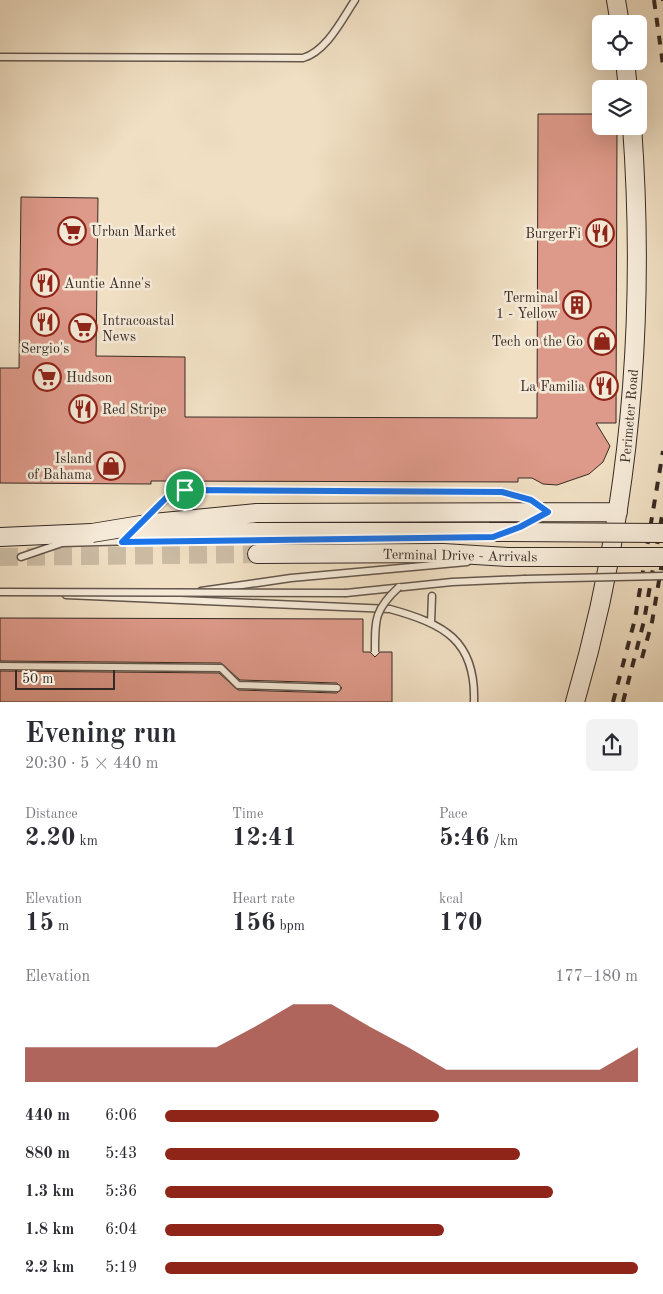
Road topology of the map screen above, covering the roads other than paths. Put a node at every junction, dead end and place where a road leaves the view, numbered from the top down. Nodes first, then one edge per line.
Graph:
1 (355, 0) edge
2 (616, 0) edge
3 (618, 15) edge
4 (0, 57) edge
5 (633, 135) edge
6 (618, 512) junction
7 (541, 516) junction
8 (527, 523) dead end
9 (92, 533) junction
10 (663, 533) edge
11 (0, 536) edge
12 (122, 542) junction
13 (257, 554) tunnel mouth
14 (21, 557) dead end
15 (663, 557) edge
16 (390, 562) junction
17 (663, 576) edge
18 (399, 587) junction
19 (0, 591) edge
20 (432, 596) dead end
21 (150, 600) junction
22 (431, 623) junction
23 (375, 652) dead end
24 (0, 666) edge
25 (337, 688) dead end
26 (474, 702) edge
27 (575, 702) edge

1 - 4 lane
2 - 3 street
5 - 6 street, Perimeter Road
6 - 7 street
6 - 27 street, Perimeter Road
7 - 9 street, bridge
7 - 12 lane
8 - 12 lane
9 - 10 street, bridge
9 - 11 street
12 - 14 lane
13 - 16 street, Terminal Drive - Arrivals
15 - 16 street, Terminal Drive - Arrivals, bridge
16 - 21 lane
17 - 18 lane, bridge
18 - 19 lane, bridge
18 - 23 lane, bridge
19 - 21 lane
20 - 22 lane
21 - 22 lane
22 - 26 lane
24 - 25 lane

